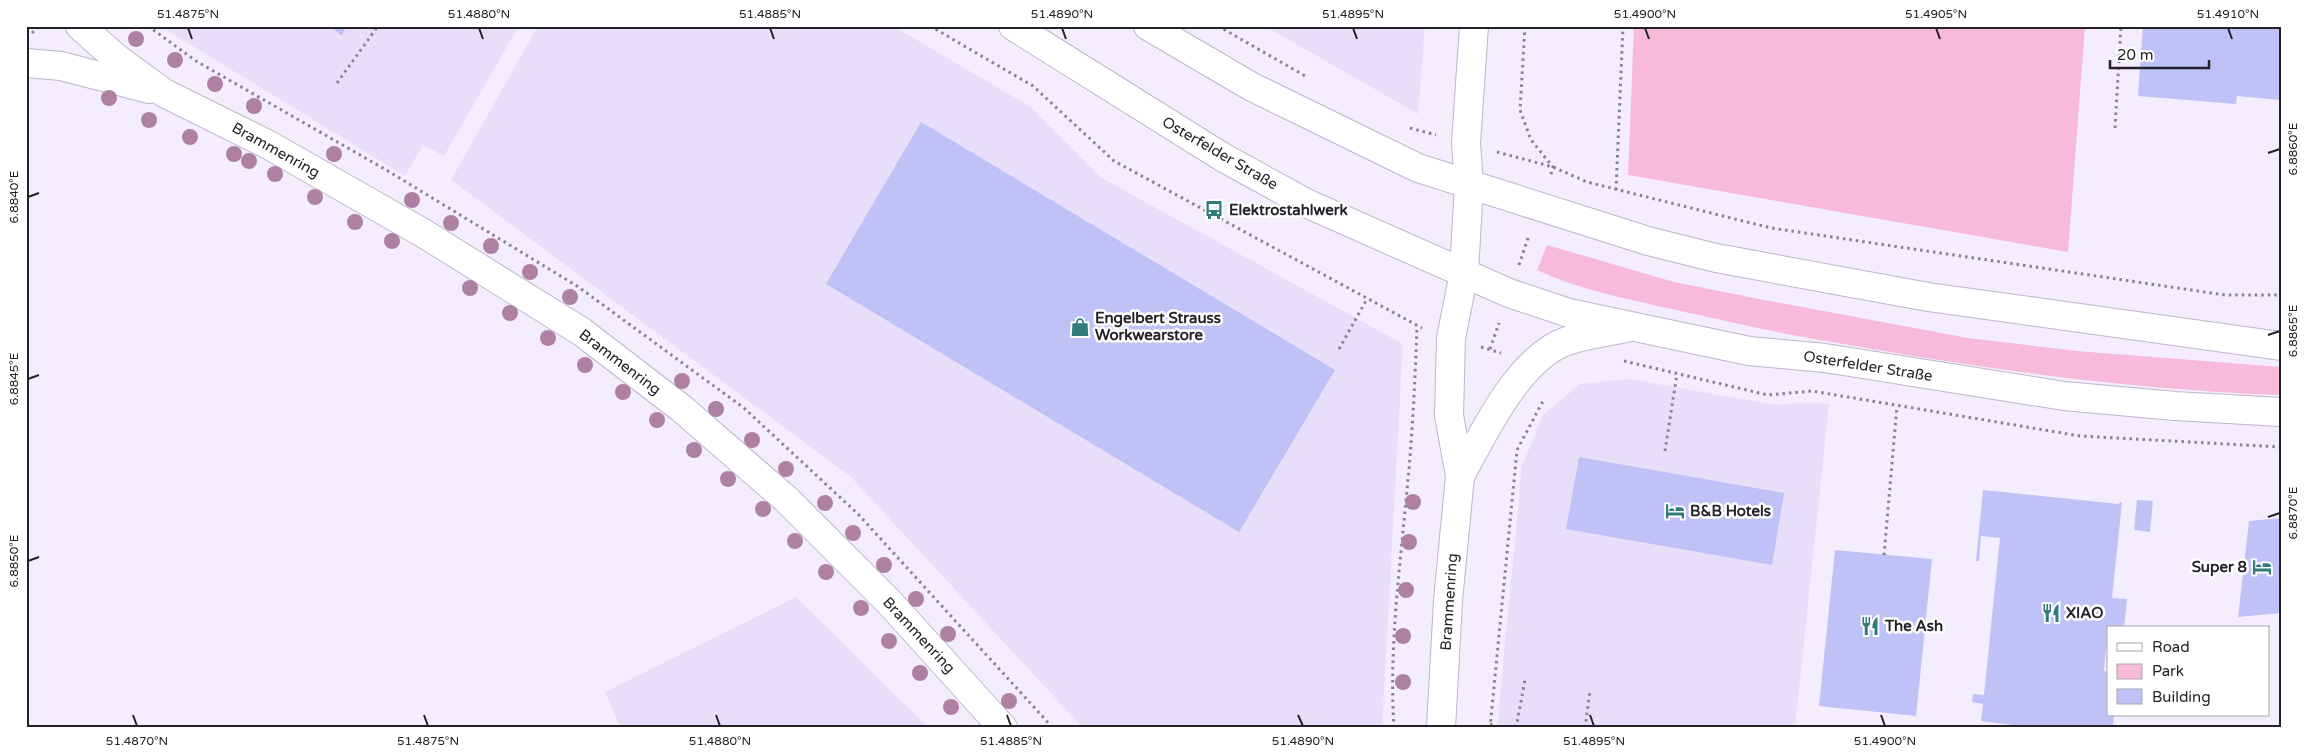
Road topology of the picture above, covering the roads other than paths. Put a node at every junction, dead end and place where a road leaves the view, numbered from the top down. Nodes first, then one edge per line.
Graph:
1 (80, 26) edge
2 (1013, 26) edge
3 (1148, 26) edge
4 (1474, 26) edge
5 (26, 63) edge
6 (164, 93) junction
7 (1469, 184) junction
8 (1464, 274) junction
9 (1631, 327) junction
10 (2281, 346) edge
11 (2281, 412) edge
12 (1460, 476) junction
13 (1003, 728) edge
14 (1440, 728) edge

1 - 6 main road, Brammenring
2 - 8 main road, Osterfelder Straße
3 - 7 main road
4 - 7 main road
5 - 6 main road, Brammenring
6 - 13 main road, Brammenring
7 - 8 main road
7 - 10 main road
8 - 9 main road, Osterfelder Straße
8 - 12 main road, Brammenring
9 - 11 main road, Osterfelder Straße
9 - 12 main road, Brammenring
12 - 14 main road, Brammenring

